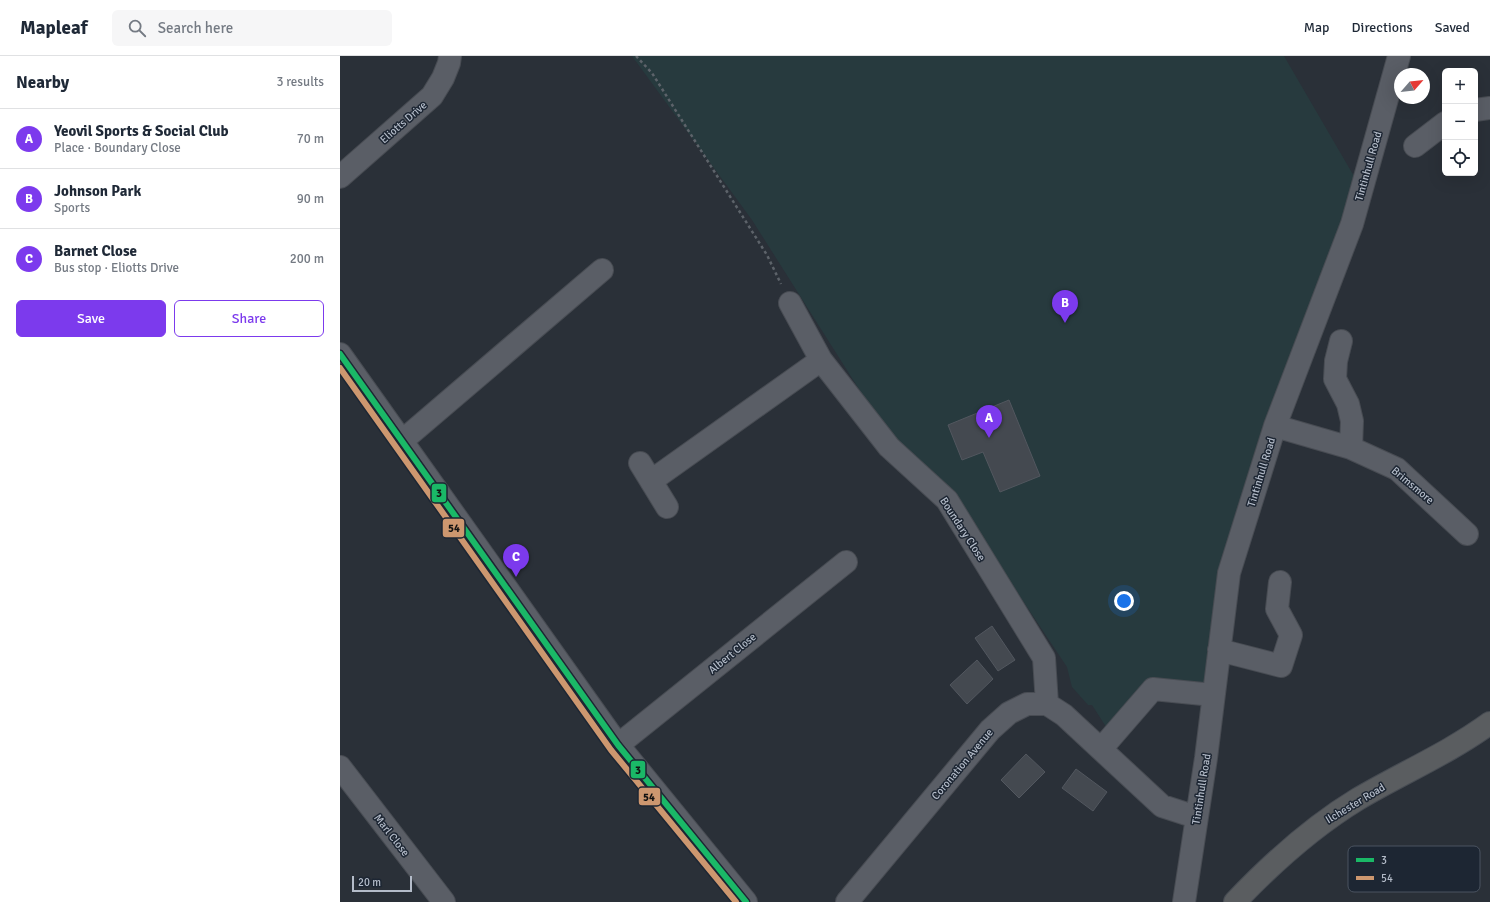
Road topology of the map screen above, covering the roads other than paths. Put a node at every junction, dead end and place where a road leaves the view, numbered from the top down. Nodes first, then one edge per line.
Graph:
1 (450, 56) edge
2 (1399, 56) edge
3 (1490, 108) edge
4 (1478, 110) edge
5 (1442, 125) edge
6 (1415, 146) dead end
7 (340, 177) edge
8 (602, 270) dead end
9 (790, 303) road end
10 (1341, 341) dead end
11 (340, 354) edge
12 (821, 360) junction
13 (1275, 426) junction
14 (402, 441) junction
15 (1351, 448) junction
16 (667, 507) dead end
17 (1467, 534) dead end
18 (846, 562) dead end
19 (1280, 582) dead end
20 (1219, 650) junction
21 (1213, 695) junction
22 (1047, 704) junction
23 (1490, 723) edge
24 (618, 744) junction
25 (1101, 749) junction
26 (340, 767) edge
27 (1196, 817) junction
28 (444, 902) edge
29 (746, 902) edge
30 (847, 902) edge
31 (1184, 902) edge
32 (1235, 902) edge

1 - 7 street, Eliotts Drive
2 - 13 street, Tintinhull Road
3 - 4 street
5 - 6 street
8 - 14 street
9 - 12 street, Boundary Close
10 - 15 street
11 - 14 street
12 - 16 street
12 - 22 street, Boundary Close
13 - 15 street, Brimsmore
13 - 20 street, Tintinhull Road
14 - 24 street
15 - 17 street, Brimsmore
18 - 24 street, Albert Close
19 - 20 street
20 - 21 street, Tintinhull Road
21 - 25 street
21 - 27 street, Tintinhull Road
22 - 25 street
22 - 30 street, Coronation Avenue
23 - 32 highway, Ilchester Road
24 - 29 street
25 - 27 street
26 - 28 street, Marl Close
27 - 31 street, Tintinhull Road

